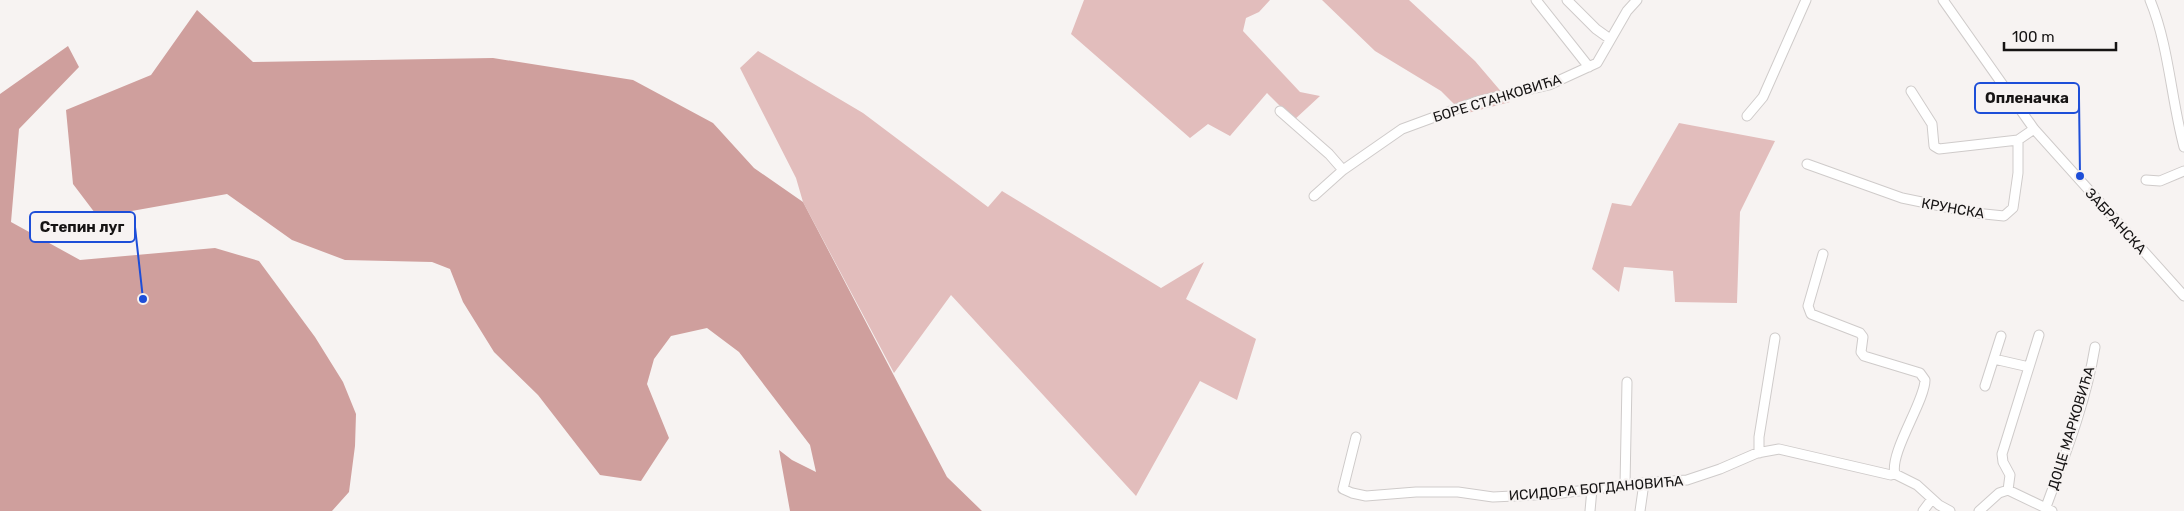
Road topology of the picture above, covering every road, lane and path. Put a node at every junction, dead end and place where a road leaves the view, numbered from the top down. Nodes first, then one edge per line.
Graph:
1 (1536, 0) edge
2 (1567, 0) edge
3 (1637, 0) edge
4 (1806, 0) edge
5 (1943, 0) edge
6 (2150, 0) edge
7 (1610, 39) junction
8 (1589, 67) junction
9 (1911, 90) dead end
10 (1280, 111) dead end
11 (1747, 116) dead end
12 (2034, 129) junction
13 (2018, 140) junction
14 (2184, 147) edge
15 (1807, 164) dead end
16 (1343, 170) junction
17 (2184, 171) edge
18 (2146, 180) dead end
19 (1314, 196) dead end
20 (1823, 254) dead end
21 (2184, 296) edge
22 (2039, 335) dead end
23 (2001, 336) dead end
24 (1775, 338) dead end
25 (2095, 347) dead end
26 (1994, 359) junction
27 (2029, 367) junction
28 (1627, 382) dead end
29 (1985, 386) dead end
30 (1356, 437) dead end
31 (1759, 453) junction
32 (1895, 474) junction
33 (1644, 483) junction
34 (1625, 485) junction
35 (1592, 489) junction
36 (2008, 490) junction
37 (1932, 499) junction
38 (2049, 509) edge
39 (1590, 511) edge
40 (1640, 511) edge
41 (1923, 511) edge
42 (1950, 511) edge
43 (1979, 511) edge

1 - 8 street
2 - 7 street
3 - 7 street, БОРЕ СТАНКОВИЋА
4 - 11 street
5 - 12 street, ЗАБРАНСКА
6 - 14 street
7 - 8 street, БОРЕ СТАНКОВИЋА
8 - 16 street, БОРЕ СТАНКОВИЋА
9 - 13 street
10 - 16 street
12 - 13 street
12 - 21 street, ЗАБРАНСКА
13 - 15 street, КРУНСКА
16 - 19 street, БОРЕ СТАНКОВИЋА
17 - 18 street
20 - 32 street
22 - 27 street
23 - 26 street
24 - 31 street
25 - 38 street, ДОЦЕ МАРКОВИЋА
26 - 27 street
26 - 29 street
27 - 36 street
28 - 34 street
30 - 35 street, ИСИДОРА БОГДАНОВИЋА
31 - 32 street, ИСИДОРА БОГДАНОВИЋА
31 - 33 street, ИСИДОРА БОГДАНОВИЋА
32 - 37 street, ИСИДОРА БОГДАНОВИЋА
33 - 34 street, ИСИДОРА БОГДАНОВИЋА
33 - 40 street
34 - 35 street, ИСИДОРА БОГДАНОВИЋА
35 - 39 street
36 - 38 street
36 - 43 street
37 - 41 street
37 - 42 street, ИСИДОРА БОГДАНОВИЋА

